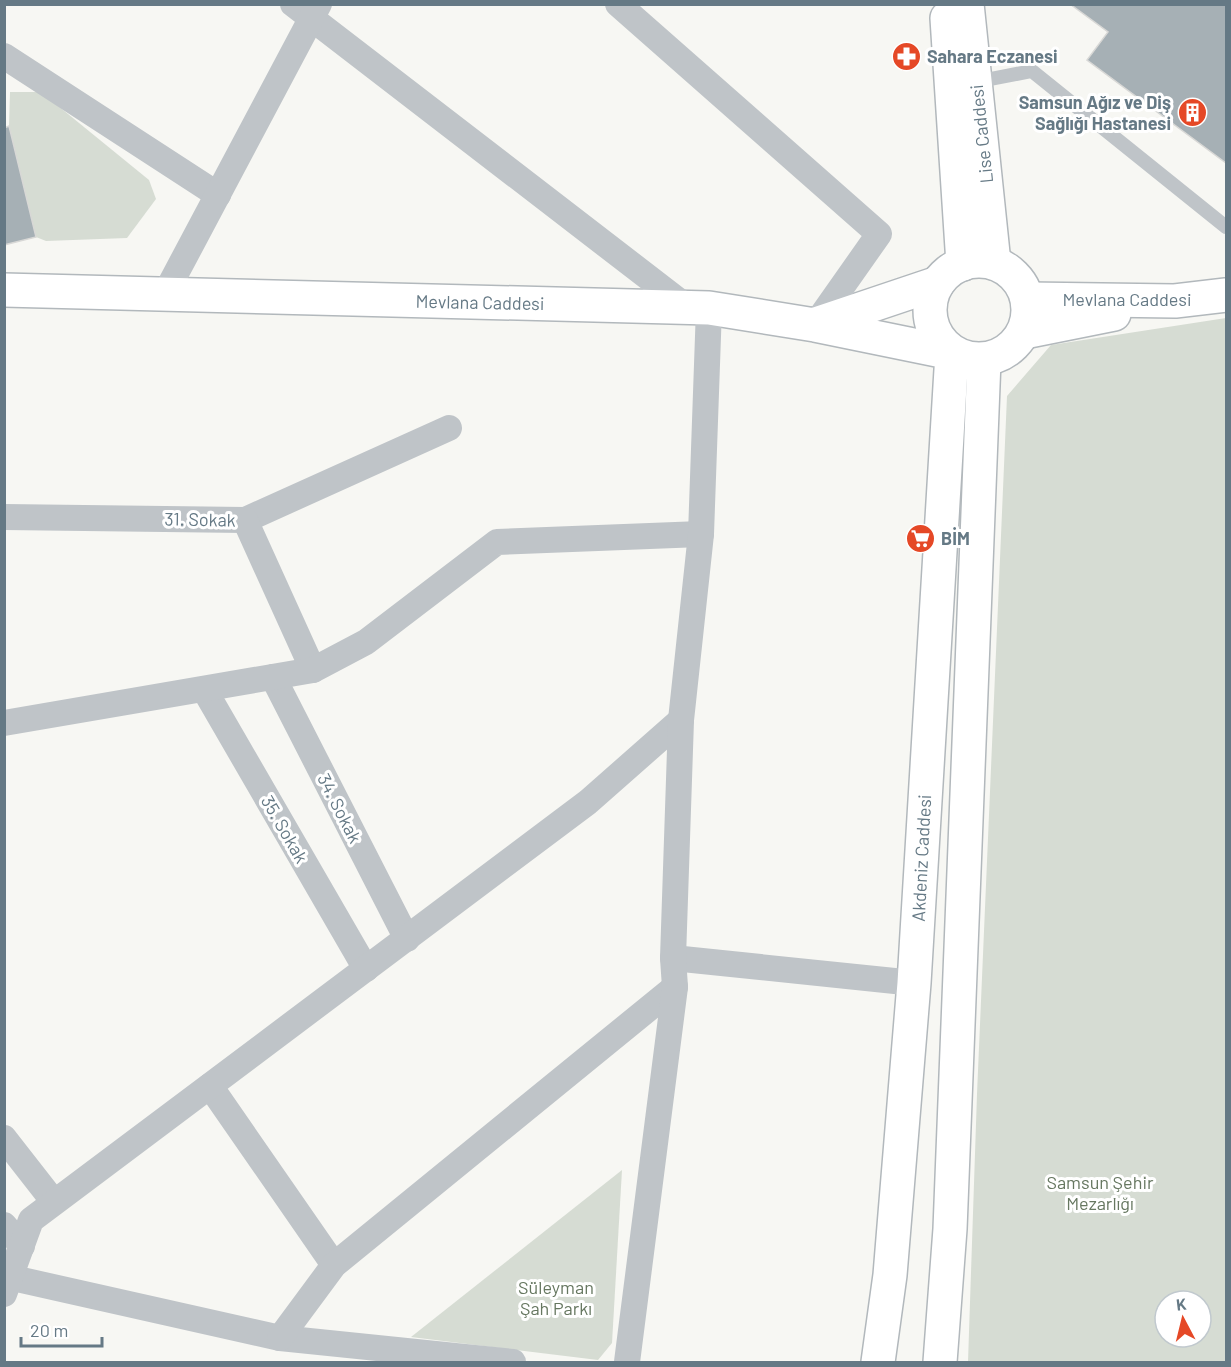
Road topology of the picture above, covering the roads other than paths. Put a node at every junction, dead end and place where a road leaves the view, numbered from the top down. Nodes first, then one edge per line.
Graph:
1 (618, 4) edge
2 (946, 4) edge
3 (967, 4) edge
4 (308, 9) edge
5 (4, 56) edge
6 (975, 82) junction
7 (218, 195) junction
8 (1227, 227) edge
9 (965, 270) junction
10 (4, 290) edge
11 (165, 294) junction
12 (1227, 295) edge
13 (1028, 299) junction
14 (1175, 302) junction
15 (699, 308) junction
16 (815, 324) junction
17 (1024, 332) junction
18 (952, 353) junction
19 (984, 360) junction
20 (449, 428) dead end
21 (4, 517) edge
22 (245, 520) junction
23 (701, 534) junction
24 (313, 670) junction
25 (273, 677) junction
26 (204, 688) junction
27 (681, 720) junction
28 (4, 723) edge
29 (407, 939) junction
30 (673, 958) junction
31 (366, 969) junction
32 (914, 983) junction
33 (675, 987) junction
34 (210, 1086) junction
35 (4, 1138) edge
36 (54, 1202) junction
37 (4, 1225) edge
38 (22, 1246) junction
39 (334, 1265) junction
40 (7, 1282) edge
41 (280, 1338) junction
42 (513, 1362) edge
43 (627, 1362) edge
44 (878, 1362) edge
45 (940, 1362) edge

1 - 16 street
2 - 9 main road, Lise Caddesi
3 - 6 main road, Lise Caddesi
4 - 7 street
4 - 15 street
5 - 7 street
6 - 8 lane
6 - 9 main road, Lise Caddesi
7 - 11 street
9 - 13 main road
9 - 16 main road
9 - 18 main road
10 - 11 main road, Mevlana Caddesi
11 - 15 main road, Mevlana Caddesi
12 - 14 main road, Mevlana Caddesi
13 - 14 main road, Mevlana Caddesi
13 - 17 main road
14 - 17 main road
15 - 16 main road, Mevlana Caddesi
15 - 23 street
16 - 18 main road, Mevlana Caddesi
17 - 19 main road
18 - 19 main road
18 - 32 main road, Akdeniz Caddesi
19 - 45 main road
20 - 22 street, 31. Sokak
21 - 22 street, 31. Sokak
22 - 24 street
23 - 24 street
23 - 27 street
24 - 25 street
25 - 26 street
25 - 29 street, 34. Sokak
26 - 28 street
26 - 31 street, 35. Sokak
27 - 29 street
27 - 30 street
29 - 31 street
30 - 32 street
30 - 33 street
31 - 34 street
32 - 44 main road, Akdeniz Caddesi
33 - 39 street
33 - 43 street
34 - 36 street
34 - 39 street
35 - 36 street
36 - 38 street
37 - 38 street
38 - 40 street
39 - 41 street
40 - 41 street
41 - 42 street

